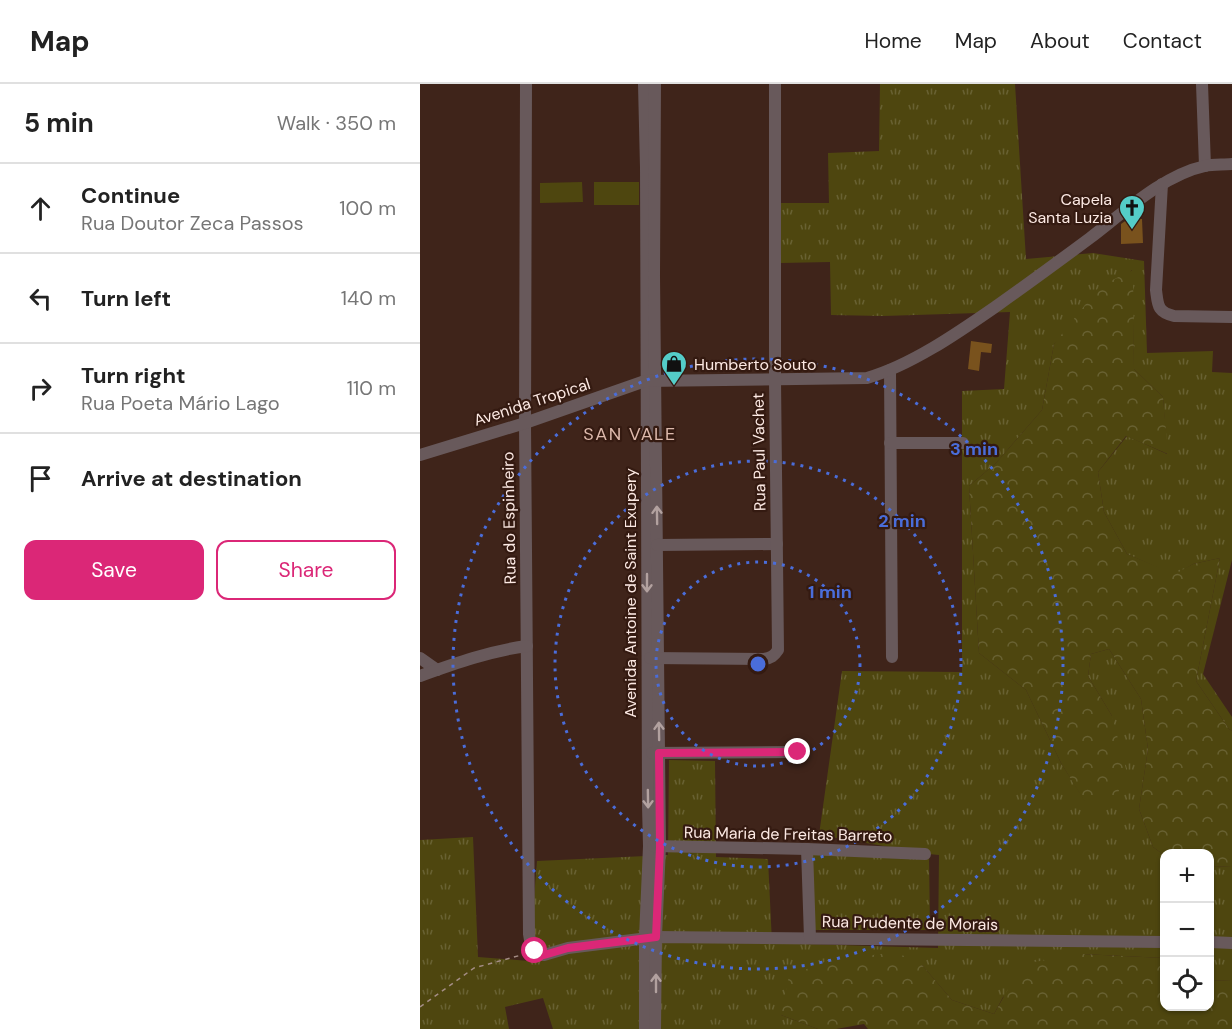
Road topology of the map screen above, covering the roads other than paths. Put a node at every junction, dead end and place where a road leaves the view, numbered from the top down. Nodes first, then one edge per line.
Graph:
1 (526, 84) edge
2 (644, 84) edge
3 (655, 84) edge
4 (775, 84) edge
5 (1202, 84) edge
6 (650, 116) junction
7 (1232, 164) edge
8 (1204, 166) junction
9 (1162, 184) junction
10 (1232, 317) edge
11 (890, 370) junction
12 (775, 380) junction
13 (650, 381) junction
14 (525, 423) junction
15 (890, 443) junction
16 (963, 443) dead end
17 (420, 455) edge
18 (777, 544) junction
19 (657, 545) junction
20 (527, 646) junction
21 (892, 657) dead end
22 (420, 658) edge
23 (652, 658) junction
24 (437, 670) junction
25 (420, 676) edge
26 (798, 752) dead end
27 (653, 753) junction
28 (655, 847) junction
29 (807, 849) junction
30 (925, 854) dead end
31 (651, 937) junction
32 (810, 938) junction
33 (1160, 942) edge
34 (1214, 942) edge
35 (1232, 943) edge
36 (535, 951) joint
37 (645, 1029) edge
38 (655, 1029) edge

1 - 14 street, Rua do Espinheiro
2 - 6 street, Avenida Antoine de Saint Exupery
3 - 6 street, Avenida Antoine de Saint Exupery
4 - 12 street, Rua Paul Vachet
5 - 8 street
6 - 13 street, Avenida Antoine de Saint Exupery
7 - 8 street, Avenida Tropical
8 - 9 street, Avenida Tropical
9 - 10 street
9 - 11 street, Avenida Tropical
11 - 12 street, Avenida Tropical
11 - 15 street
12 - 13 street, Avenida Tropical
12 - 18 street, Rua Paul Vachet
13 - 14 street, Avenida Tropical
19 -> 13 street, Avenida Antoine de Saint Exupery
13 -> 23 street, Avenida Antoine de Saint Exupery
14 - 17 street, Avenida Tropical
14 - 20 street, Rua do Espinheiro
15 - 16 street
15 - 21 street
18 - 19 street
18 - 23 street, Rua Paul Vachet
19 - 23 street, Avenida Antoine de Saint Exupery
20 - 24 street
20 - 36 street, Rua do Espinheiro
22 - 24 street
23 - 27 street, Avenida Antoine de Saint Exupery
24 - 25 street
26 - 27 street
27 - 28 street, Avenida Antoine de Saint Exupery
28 - 29 street, Rua Maria de Freitas Barreto
28 - 31 street, Avenida Antoine de Saint Exupery
29 - 30 street, Rua Maria de Freitas Barreto
29 - 32 street
31 - 32 street, Rua Prudente de Morais
31 - 36 street, Rua Prudente de Morais
31 - 37 street, Avenida Antoine de Saint Exupery
38 -> 31 street, Avenida Antoine de Saint Exupery
32 - 33 street, Rua Prudente de Morais
34 - 35 street

